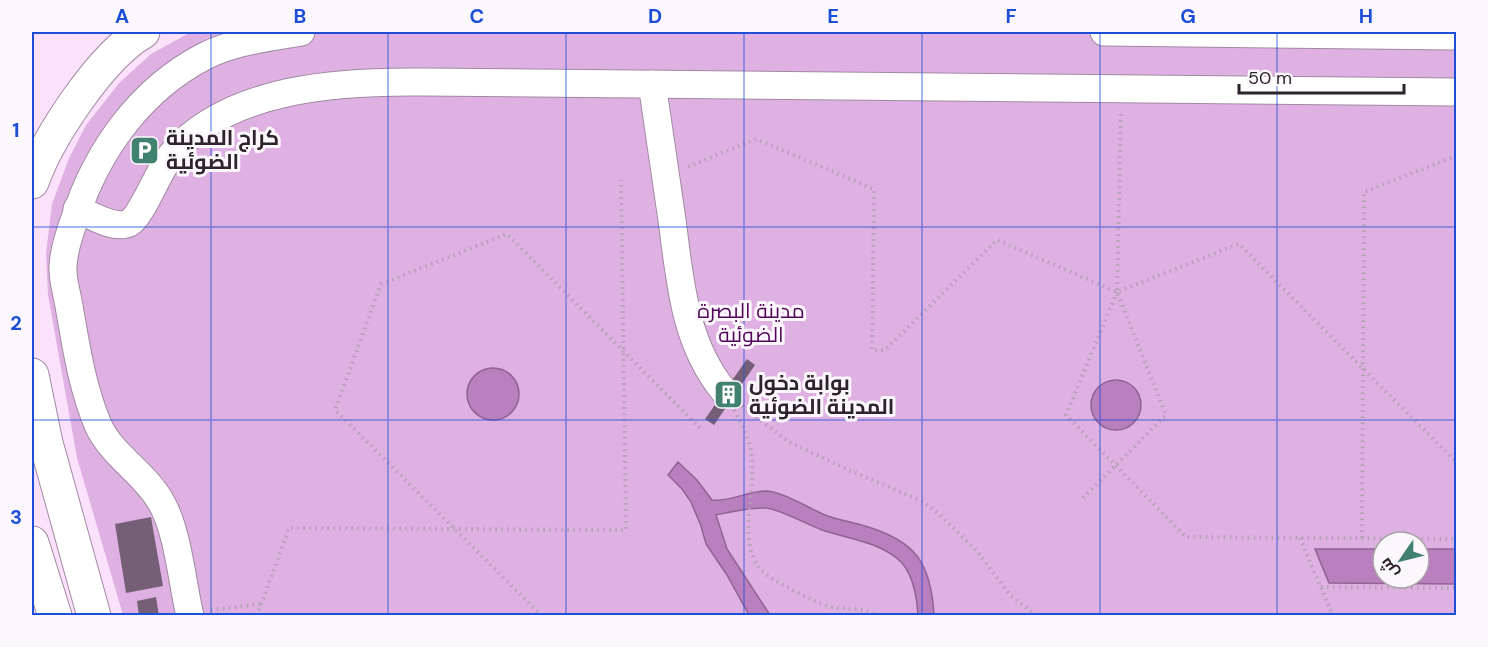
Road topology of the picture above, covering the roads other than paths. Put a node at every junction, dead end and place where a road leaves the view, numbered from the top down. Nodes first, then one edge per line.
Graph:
1 (142, 32) edge
2 (301, 32) edge
3 (1104, 32) edge
4 (1456, 36) edge
5 (652, 84) junction
6 (1456, 92) edge
7 (32, 182) edge
8 (77, 209) junction
9 (32, 375) edge
10 (731, 399) road end
11 (32, 543) edge
12 (190, 614) edge
13 (55, 615) edge
14 (94, 615) edge

1 - 7 main road
2 - 8 street
3 - 4 street
5 - 6 street
5 - 8 street
5 - 10 street
8 - 12 street
9 - 14 main road
11 - 13 main road

